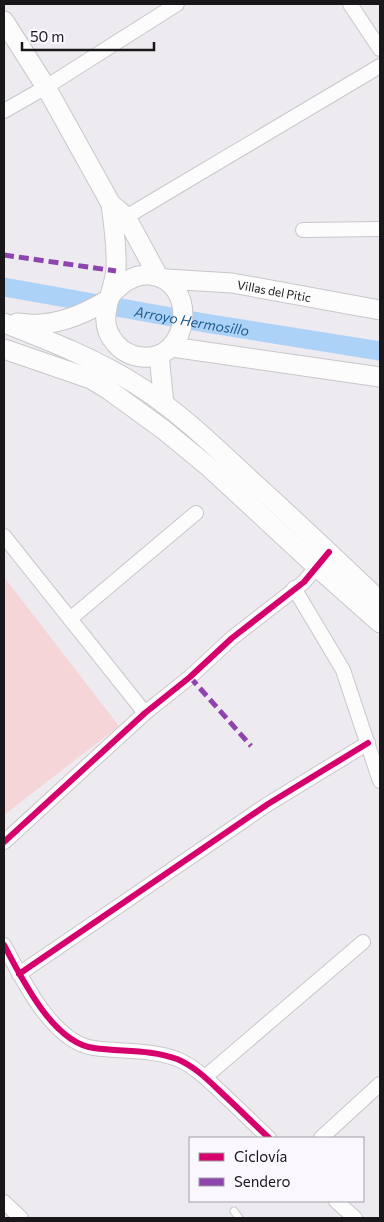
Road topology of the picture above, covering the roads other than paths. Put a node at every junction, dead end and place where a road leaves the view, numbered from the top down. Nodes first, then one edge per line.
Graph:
1 (178, 4) edge
2 (350, 4) edge
3 (4, 21) edge
4 (380, 49) edge
5 (380, 66) edge
6 (46, 86) junction
7 (4, 111) edge
8 (111, 204) junction
9 (126, 217) junction
10 (380, 228) edge
11 (303, 230) dead end
12 (162, 278) junction
13 (107, 306) junction
14 (380, 310) edge
15 (4, 322) edge
16 (4, 349) edge
17 (159, 353) junction
18 (93, 371) junction
19 (124, 377) junction
20 (380, 377) edge
21 (109, 390) junction
22 (164, 404) junction
23 (196, 513) dead end
24 (4, 536) edge
25 (329, 552) junction
26 (317, 567) junction
27 (294, 588) junction
28 (380, 601) edge
29 (70, 619) junction
30 (380, 623) edge
31 (145, 713) junction
32 (368, 744) junction
33 (380, 781) edge
34 (4, 842) edge
35 (363, 942) dead end
36 (4, 945) edge
37 (19, 974) junction
38 (205, 1077) junction
39 (380, 1084) edge
40 (268, 1137) edge
41 (321, 1137) edge
42 (4, 1202) edge
43 (337, 1202) edge
44 (234, 1211) dead end
45 (351, 1217) edge
46 (21, 1218) edge
47 (239, 1218) edge

1 - 6 street
2 - 4 street
3 - 6 main road
5 - 9 street
6 - 7 street
6 - 8 main road
8 - 9 main road
8 - 13 main road
9 - 12 main road
10 - 11 street
12 - 13 main road
12 - 14 main road, Villas del Pitic
12 - 17 main road
13 - 15 main road
13 - 17 main road
13 - 18 main road
15 - 18 main road
16 - 18 main road
17 - 19 main road
17 - 20 main road
17 - 22 main road
18 - 19 main road
18 - 21 main road
19 - 21 main road
19 - 22 main road
21 - 26 main road
22 - 25 main road
23 - 29 street
24 - 29 street
25 - 26 street
25 - 28 main road
26 - 27 street
26 - 30 main road
27 - 31 street
27 - 32 street
29 - 31 street
31 - 34 street
32 - 33 street
32 - 37 street
35 - 38 street
36 - 37 street
37 - 38 street
38 - 40 street
39 - 41 street
42 - 46 street
43 - 45 street
44 - 47 lane

